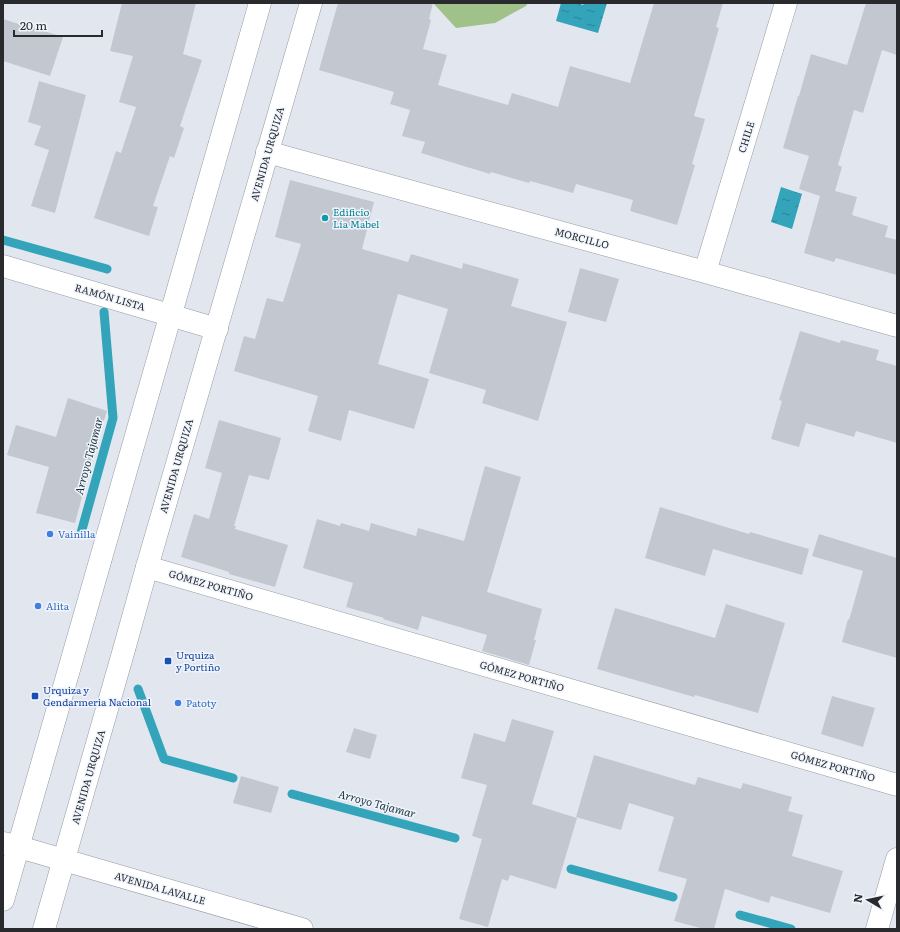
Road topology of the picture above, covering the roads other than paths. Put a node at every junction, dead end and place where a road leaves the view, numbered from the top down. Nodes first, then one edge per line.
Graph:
1 (260, 3) edge
2 (311, 3) edge
3 (786, 3) edge
4 (267, 152) junction
5 (3, 266) edge
6 (706, 272) junction
7 (171, 315) junction
8 (897, 326) edge
9 (216, 328) junction
10 (147, 567) junction
11 (897, 785) edge
12 (11, 845) edge
13 (897, 859) edge
14 (64, 860) junction
15 (3, 900) edge
16 (44, 929) edge
17 (302, 929) edge
18 (877, 929) edge

1 - 7 main road
2 - 4 main road, AVENIDA URQUIZA
3 - 6 main road, CHILE
4 - 6 main road, MORCILLO
4 - 9 main road, AVENIDA URQUIZA
5 - 7 main road, RAMÓN LISTA
6 - 8 main road, MORCILLO
7 - 9 main road, RAMÓN LISTA
7 - 12 main road
9 - 10 main road, AVENIDA URQUIZA
10 - 11 main road, GÓMEZ PORTIÑO
10 - 14 main road, AVENIDA URQUIZA
12 - 14 main road, AVENIDA LAVALLE
12 - 15 main road
13 - 18 main road
14 - 16 main road, AVENIDA URQUIZA
14 - 17 main road, AVENIDA LAVALLE

